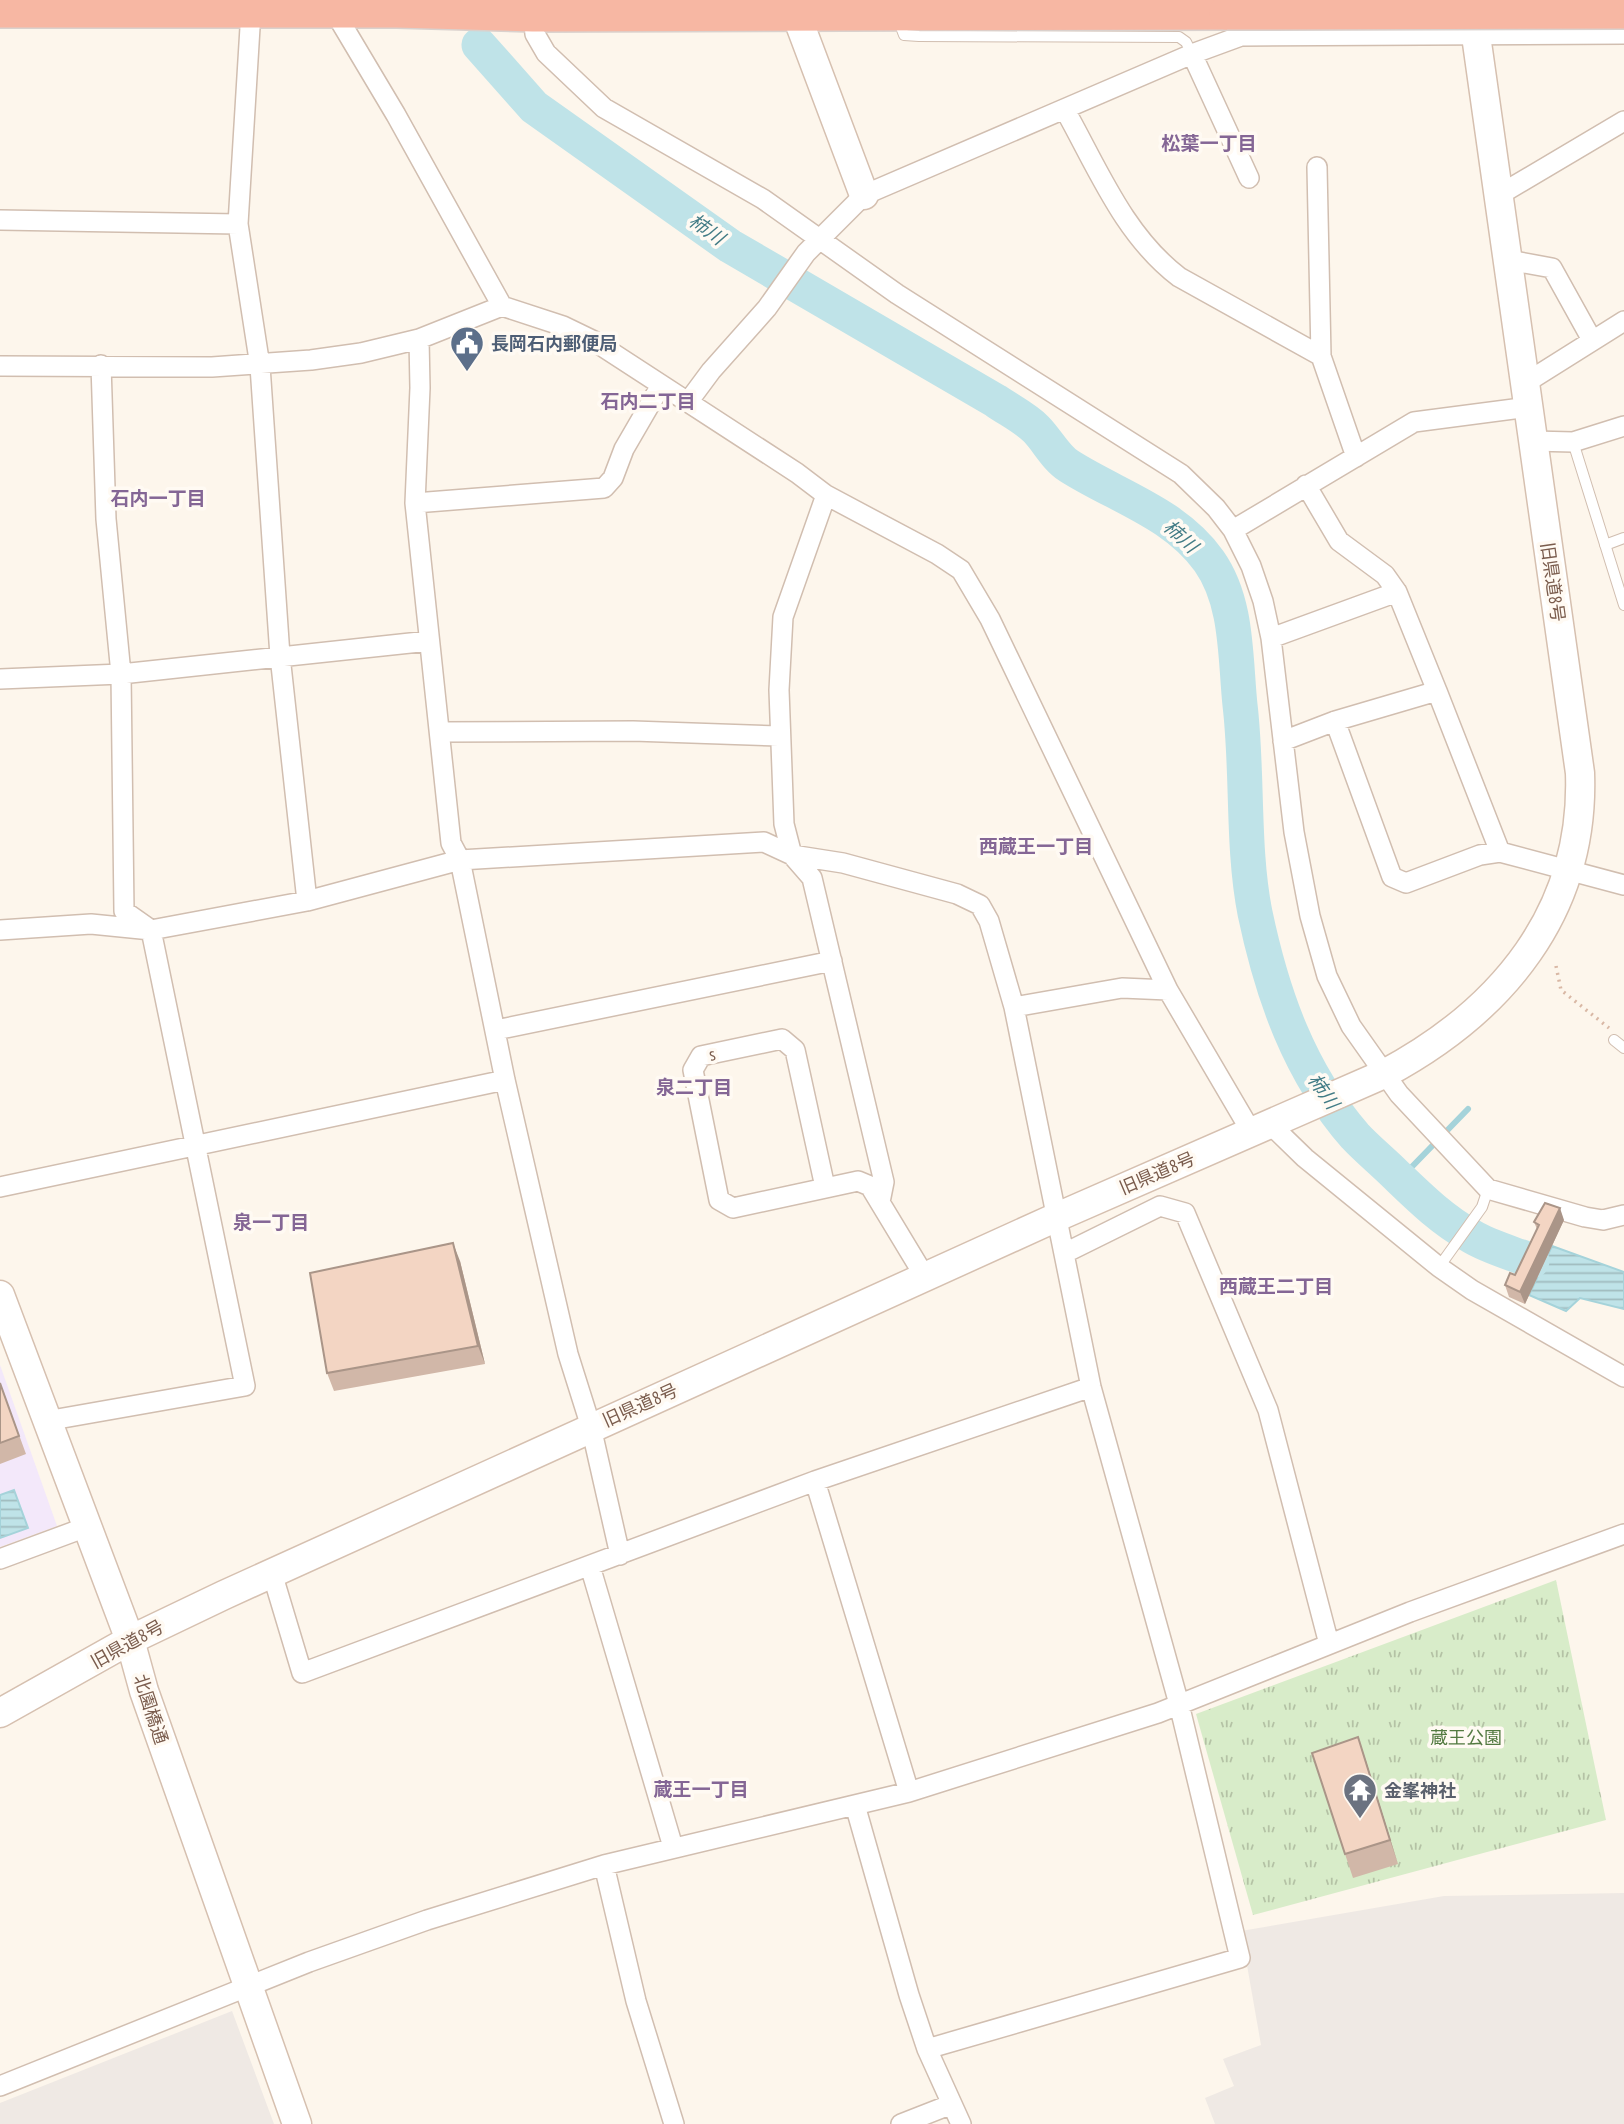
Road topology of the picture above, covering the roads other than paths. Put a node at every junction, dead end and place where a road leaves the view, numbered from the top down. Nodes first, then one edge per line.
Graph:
1 (1471, 0) edge
2 (331, 6) edge
3 (794, 7) edge
4 (0, 10) edge
5 (1624, 10) edge
6 (251, 11) junction
7 (897, 11) junction
8 (533, 14) junction
9 (1624, 34) edge
10 (1477, 36) junction
11 (1192, 54) junction
12 (1065, 110) junction
13 (1624, 121) edge
14 (1317, 167) dead end
15 (1249, 178) dead end
16 (864, 195) junction
17 (1499, 195) junction
18 (0, 220) edge
19 (238, 224) junction
20 (813, 247) junction
21 (1508, 260) junction
22 (502, 306) junction
23 (1624, 321) edge
24 (419, 339) junction
25 (1592, 340) junction
26 (1321, 356) junction
27 (101, 365) junction
28 (0, 366) edge
29 (260, 366) junction
30 (660, 387) junction
31 (1528, 395) junction
32 (688, 402) junction
33 (1624, 426) edge
34 (1533, 441) junction
35 (1573, 442) junction
36 (1356, 457) junction
37 (1306, 485) junction
38 (826, 495) junction
39 (415, 503) junction
40 (1233, 530) junction
41 (1624, 538) edge
42 (1605, 545) junction
43 (1397, 592) junction
44 (1624, 605) edge
45 (1270, 638) junction
46 (429, 641) junction
47 (280, 656) junction
48 (121, 674) junction
49 (0, 679) edge
50 (1437, 691) junction
51 (1335, 721) junction
52 (441, 732) junction
53 (779, 736) junction
54 (1283, 741) junction
55 (1500, 852) junction
56 (792, 855) junction
57 (460, 860) junction
58 (1569, 872) junction
59 (1624, 885) edge
60 (307, 901) junction
61 (0, 930) edge
62 (151, 930) junction
63 (831, 961) junction
64 (1168, 989) junction
65 (1014, 1007) junction
66 (496, 1030) junction
67 (1614, 1040) road end
68 (1624, 1048) edge
69 (1377, 1077) junction
70 (505, 1080) junction
71 (1271, 1125) junction
72 (194, 1145) junction
73 (0, 1186) edge
74 (825, 1186) junction
75 (1485, 1198) junction
76 (880, 1202) junction
77 (1624, 1214) edge
78 (1057, 1217) junction
79 (1065, 1253) junction
80 (1443, 1262) junction
81 (925, 1277) junction
82 (0, 1295) edge
83 (1624, 1377) edge
84 (1091, 1387) junction
85 (46, 1420) junction
86 (591, 1427) junction
87 (815, 1481) junction
88 (89, 1526) junction
89 (1624, 1534) edge
90 (620, 1555) junction
91 (0, 1559) edge
92 (590, 1566) junction
93 (272, 1573) junction
94 (130, 1640) junction
95 (1329, 1644) junction
96 (1179, 1704) junction
97 (0, 1713) edge
98 (909, 1792) junction
99 (855, 1805) junction
100 (673, 1847) junction
101 (604, 1865) junction
102 (249, 1987) junction
103 (928, 2049) junction
104 (0, 2086) edge
105 (952, 2104) junction
106 (297, 2124) edge
107 (674, 2124) edge
108 (901, 2124) edge
109 (961, 2124) edge

1 - 10 street, 旧県道8号
2 - 6 highway
2 - 8 highway
2 - 22 street
3 - 7 highway
3 - 8 highway
3 - 16 street
4 - 6 highway
5 - 7 highway, bridge
6 - 19 street
7 - 11 lane
8 - 20 street
9 - 10 street
10 - 11 street
10 - 17 street, 旧県道8号
11 - 12 street
11 - 15 street
12 - 16 street
12 - 26 street
13 - 17 street
14 - 26 street
16 - 20 street
17 - 21 street, 旧県道8号
18 - 19 street
19 - 29 street
20 - 32 street
20 - 40 street
21 - 25 street
21 - 31 street, 旧県道8号
22 - 24 street
22 - 30 street
23 - 25 street
24 - 29 street
24 - 39 street
25 - 31 street
26 - 36 street
27 - 28 street
27 - 29 street
27 - 48 street
29 - 47 street
30 - 32 street
30 - 39 street
31 - 34 street, 旧県道8号
31 - 36 street
32 - 38 street
33 - 35 street
34 - 35 street
34 - 58 street, 旧県道8号
35 - 42 lane
36 - 37 street
37 - 40 street
37 - 43 street
38 - 53 street
38 - 64 street
39 - 46 street
40 - 45 street
41 - 42 lane
42 - 44 lane
43 - 45 street
43 - 50 street
45 - 54 street
46 - 47 street
46 - 52 street
47 - 48 street
47 - 60 street
48 - 49 street
48 - 62 street
50 - 51 street
50 - 55 street
51 - 54 street
51 - 55 street
52 - 53 street
52 - 57 street
53 - 56 street
54 - 69 street
55 - 58 street
56 - 57 street
56 - 63 street
56 - 65 street
57 - 60 street
57 - 66 street
58 - 59 street
58 - 69 street, 旧県道8号
60 - 62 street
61 - 62 street
62 - 72 street
63 - 66 street
63 - 76 street
64 - 65 street
64 - 71 street
65 - 78 street
66 - 70 street
67 - 68 lane
69 - 71 street, 旧県道8号
69 - 75 street
70 - 72 street
70 - 86 street
71 - 78 street, 旧県道8号
71 - 80 street
72 - 73 street
72 - 85 street
74 - 74 street, s
74 - 76 street, s
75 - 77 street
75 - 80 lane
76 - 81 street, s
78 - 79 street
78 - 81 street, 旧県道8号
79 - 84 street
79 - 95 street
80 - 83 street
81 - 86 street, 旧県道8号
82 - 85 street, 北園橋通
84 - 87 street
84 - 96 street
85 - 88 street, 北園橋通
86 - 90 street
86 - 93 street, 旧県道8号
87 - 90 street
87 - 98 street
88 - 91 street
88 - 94 street, 北園橋通
89 - 95 street
90 - 92 street
92 - 93 street
92 - 100 street
93 - 94 street, 旧県道8号
94 - 97 street, 旧県道8号
94 - 102 street, 北園橋通
95 - 96 street
96 - 98 street
96 - 103 street
98 - 99 street
99 - 100 street
99 - 103 street
100 - 101 street
101 - 102 street
101 - 107 street
102 - 104 street
102 - 106 street, 北園橋通
103 - 105 street
105 - 108 street
105 - 109 street

